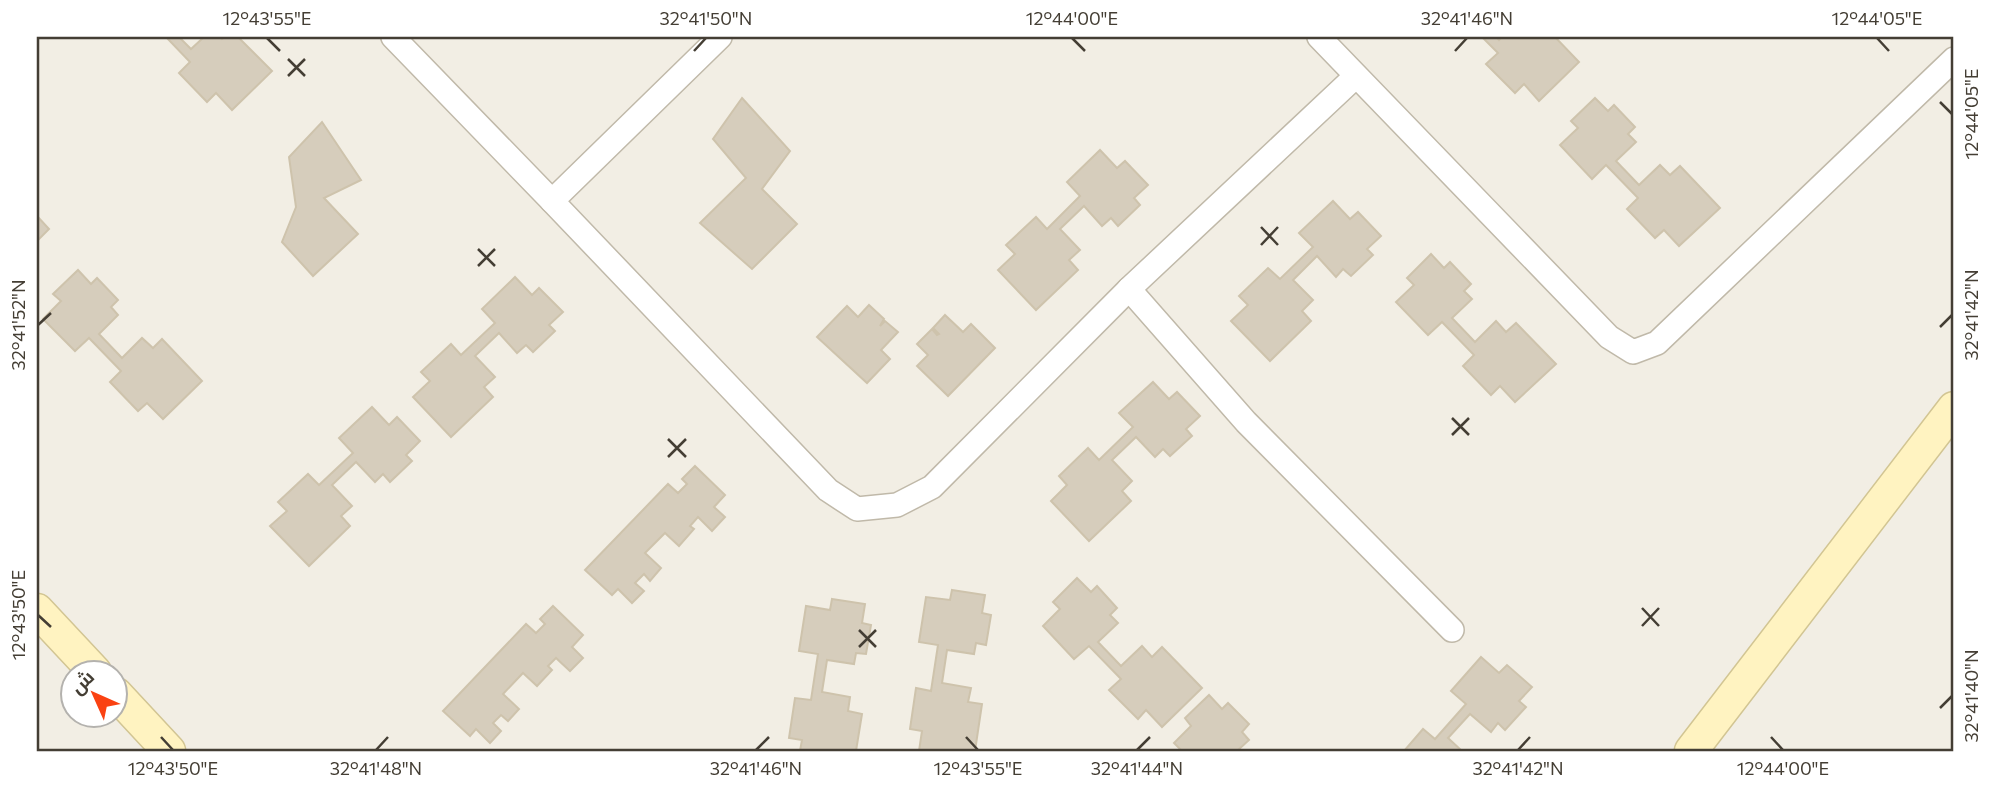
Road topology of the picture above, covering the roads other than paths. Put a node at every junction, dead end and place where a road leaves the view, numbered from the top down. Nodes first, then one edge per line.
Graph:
1 (393, 37) edge
2 (720, 37) edge
3 (1319, 37) edge
4 (1954, 59) edge
5 (1356, 76) junction
6 (552, 201) junction
7 (1129, 289) junction
8 (1954, 408) edge
9 (37, 610) edge
10 (1452, 630) dead end
11 (81, 658) edge
12 (130, 709) edge
13 (169, 751) edge
14 (1691, 751) edge

1 - 6 street
2 - 6 street
3 - 5 street
4 - 5 street
5 - 7 street
6 - 7 street
7 - 10 street
8 - 14 street
9 - 11 street
12 - 13 street

